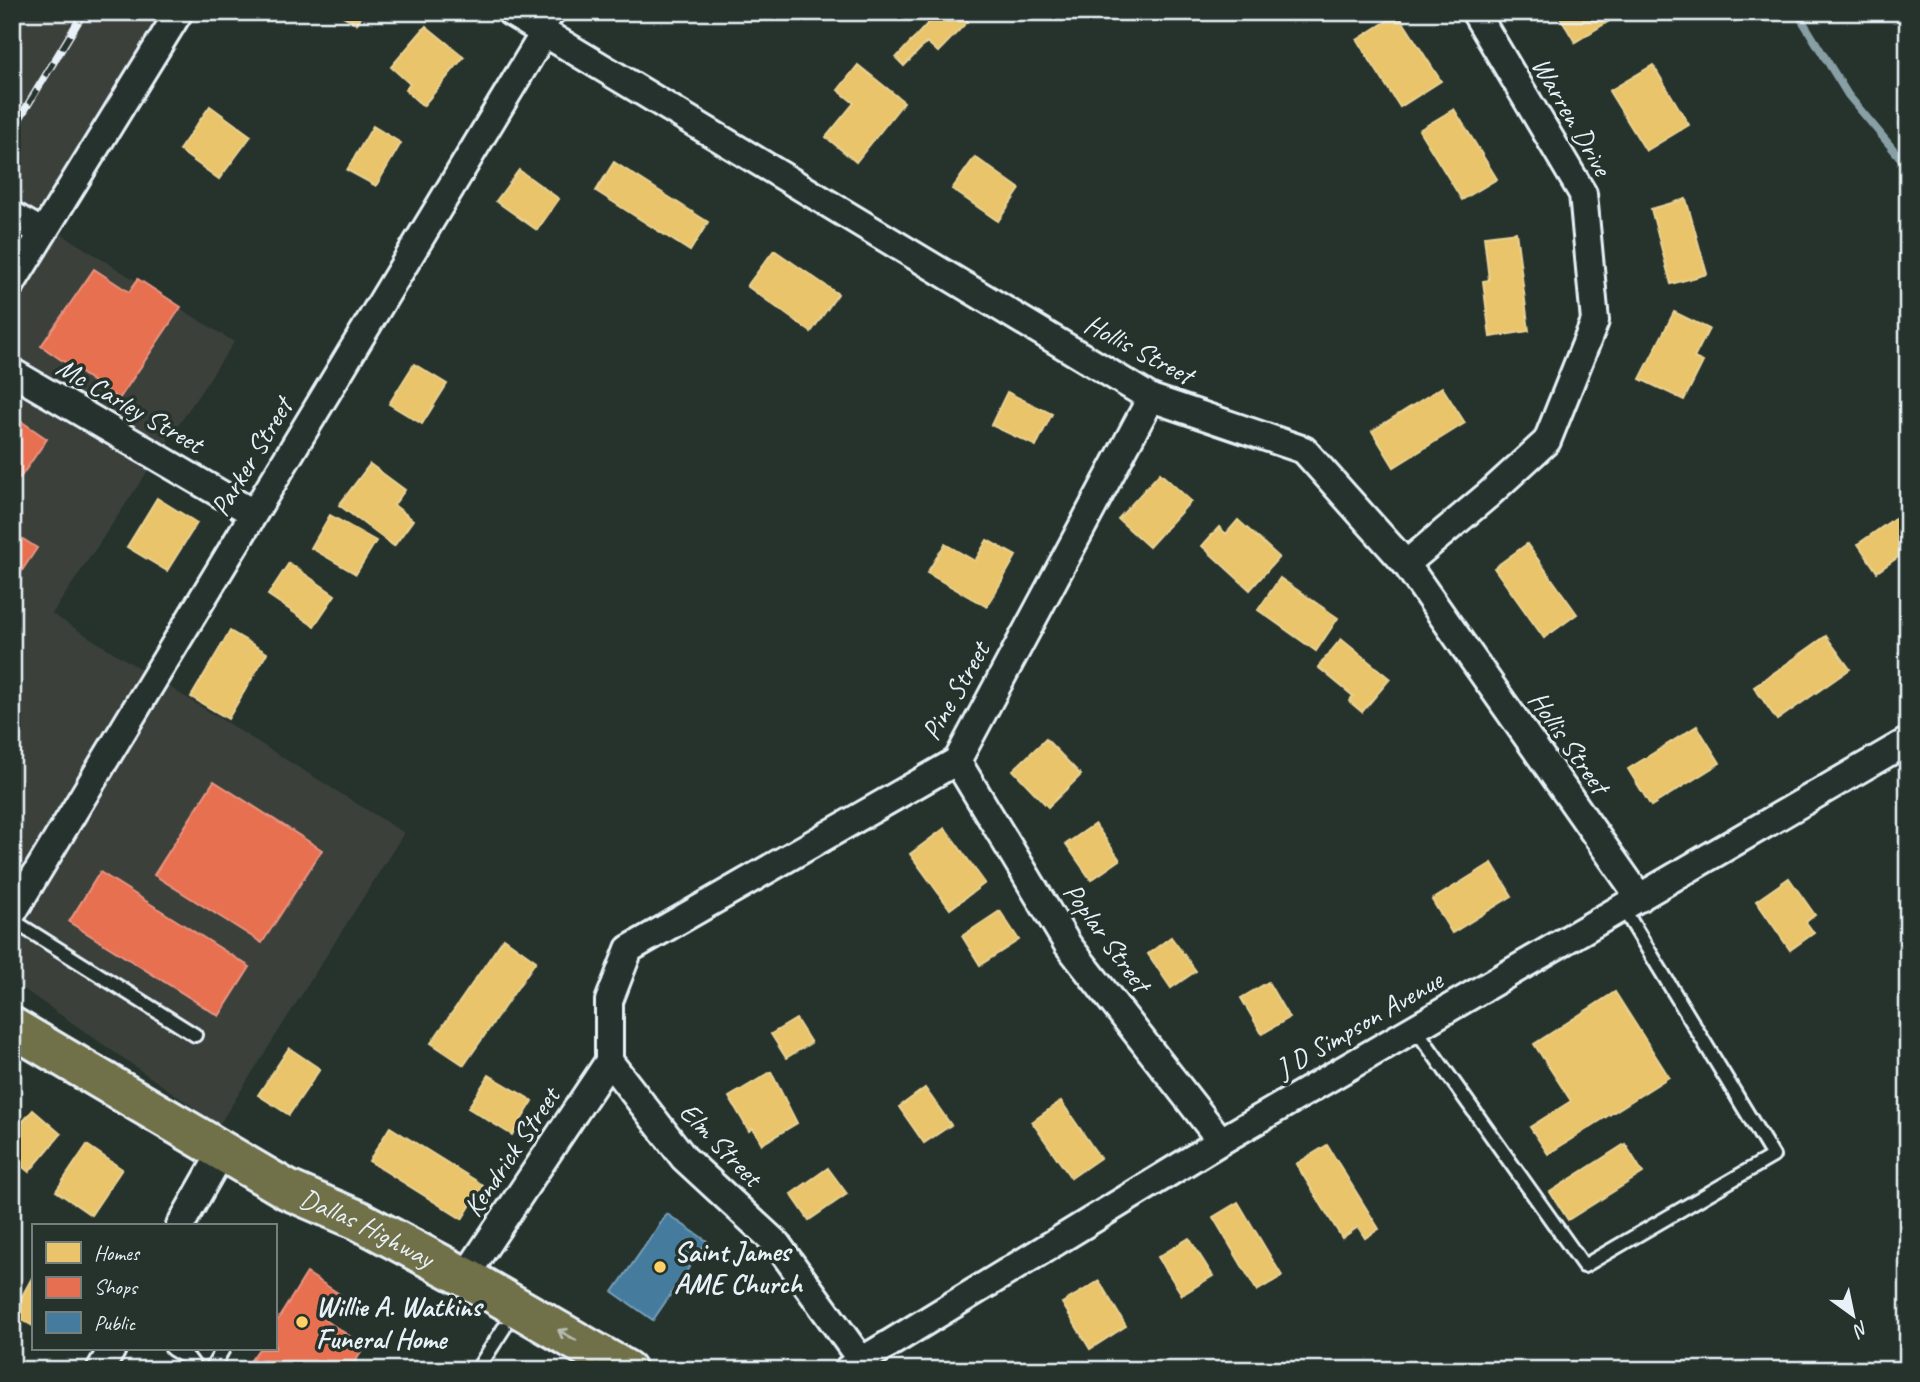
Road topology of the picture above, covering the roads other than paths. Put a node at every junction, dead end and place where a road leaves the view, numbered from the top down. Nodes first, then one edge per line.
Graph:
1 (179, 12) edge
2 (510, 12) edge
3 (1475, 12) edge
4 (552, 23) edge
5 (12, 215) edge
6 (43, 233) junction
7 (12, 283) edge
8 (12, 372) edge
9 (1151, 398) junction
10 (253, 513) junction
11 (1405, 564) junction
12 (1905, 748) edge
13 (957, 761) junction
14 (1632, 903) junction
15 (12, 914) edge
16 (12, 920) edge
17 (12, 1027) edge
18 (1415, 1028) junction
19 (195, 1035) dead end
20 (609, 1061) junction
21 (1221, 1141) junction
22 (222, 1152) junction
23 (288, 1190) junction
24 (181, 1224) edge
25 (465, 1277) junction
26 (504, 1328) junction
27 (111, 1350) edge
28 (174, 1350) edge
29 (222, 1350) edge
30 (854, 1365) edge
31 (100, 1370) edge
32 (197, 1370) edge
33 (211, 1370) edge
34 (477, 1370) edge
35 (574, 1370) edge
36 (626, 1370) edge

1 - 6 street
2 - 4 street, Hollis Street
3 - 11 street, Warren Drive
4 - 9 street, Hollis Street
4 - 10 street, Parker Street
5 - 6 street
6 - 7 street
8 - 10 street, Mc Carley Street
9 - 11 street, Hollis Street
9 - 13 street, Pine Street
10 - 15 street, Parker Street
11 - 14 street, Hollis Street
12 - 14 street, J D Simpson Avenue
13 - 20 street, Pine Street
13 - 21 street, Poplar Street
14 - 18 street, J D Simpson Avenue
14 - 18 lane
16 - 19 lane
17 - 22 main road, Dallas Highway
18 - 21 street, J D Simpson Avenue
20 - 25 street, Kendrick Street
20 - 30 street, Elm Street
21 - 30 street, J D Simpson Avenue
22 - 23 main road, Dallas Highway
22 - 24 street
23 - 25 main road, Dallas Highway
23 - 26 main road, Dallas Highway
36 -> 25 main road, Dallas Highway
26 - 34 lane
26 - 35 main road, Dallas Highway
27 - 31 street
28 - 32 lane
29 - 33 lane

